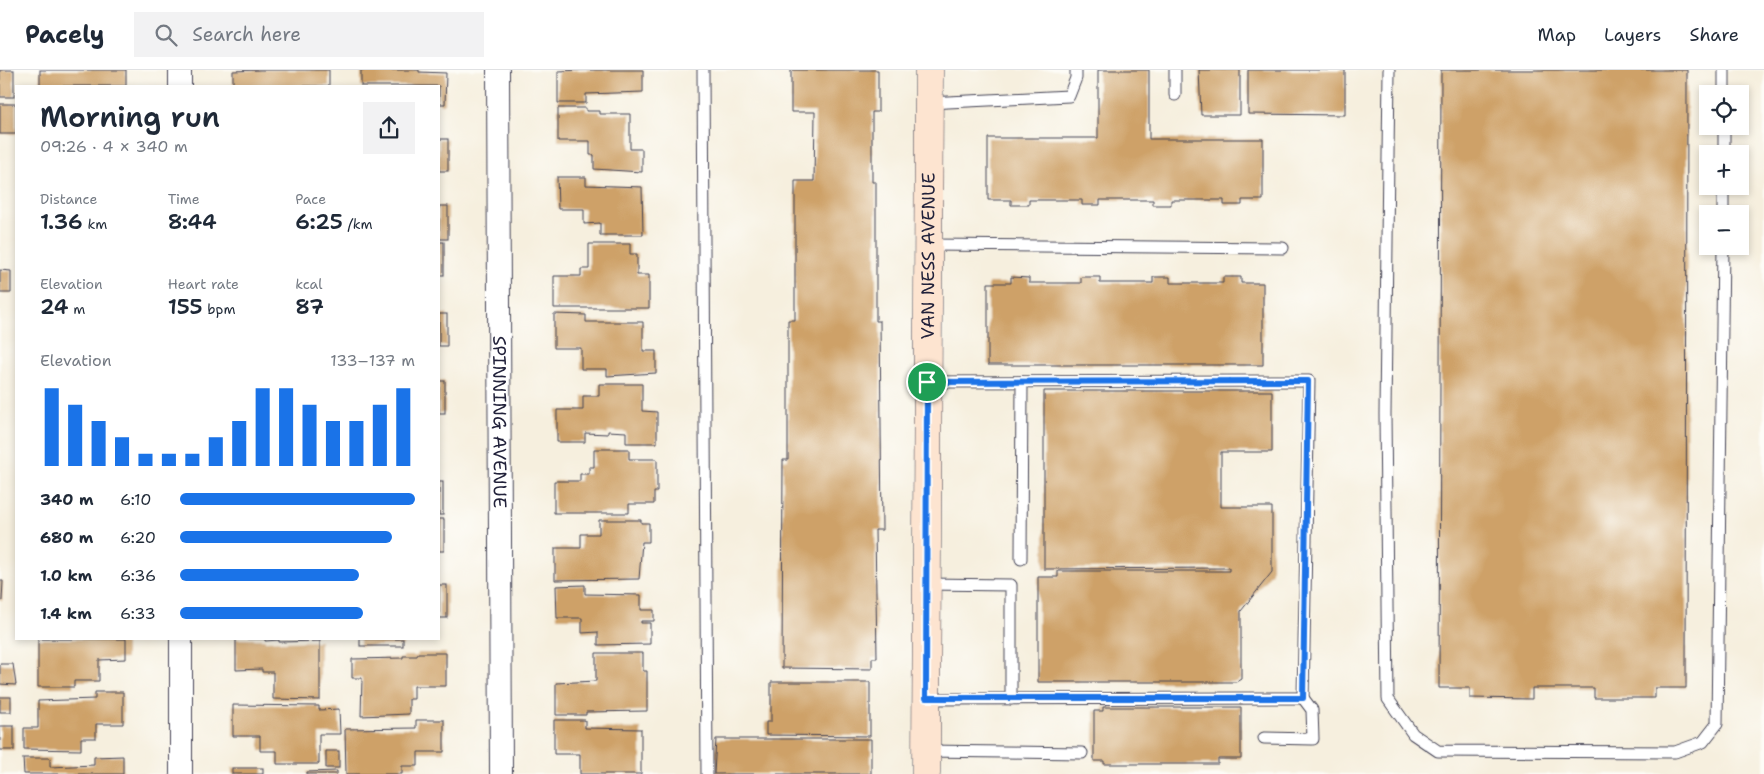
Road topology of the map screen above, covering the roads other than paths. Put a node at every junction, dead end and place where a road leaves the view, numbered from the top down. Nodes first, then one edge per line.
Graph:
1 (180, 70) edge
2 (498, 70) edge
3 (703, 70) edge
4 (928, 70) edge
5 (1076, 70) edge
6 (1175, 70) edge
7 (1389, 70) edge
8 (1724, 70) edge
9 (180, 85) edge
10 (1724, 85) edge
11 (1175, 95) dead end
12 (928, 103) junction
13 (928, 245) junction
14 (1283, 248) dead end
15 (1723, 255) edge
16 (927, 382) junction
17 (1022, 382) junction
18 (1021, 558) dead end
19 (926, 584) junction
20 (181, 640) edge
21 (926, 698) junction
22 (1011, 698) junction
23 (1303, 698) junction
24 (1264, 738) dead end
25 (1082, 753) dead end
26 (926, 762) edge
27 (181, 774) edge
28 (501, 774) edge
29 (707, 774) edge

1 - 9 street
2 - 28 street, SPINNING AVENUE
3 - 29 lane
4 - 12 main road, VAN NESS AVENUE
5 - 12 lane
6 - 11 lane
7 - 15 lane
8 - 10 lane
12 - 13 main road, VAN NESS AVENUE
13 - 14 lane
13 - 16 main road, VAN NESS AVENUE
16 - 17 lane
16 - 19 main road, VAN NESS AVENUE
17 - 18 lane
17 - 23 lane
19 - 21 main road, VAN NESS AVENUE
19 - 22 lane
20 - 27 street
21 - 22 lane
21 - 26 main road, VAN NESS AVENUE
22 - 23 lane
23 - 24 lane
25 - 26 lane

